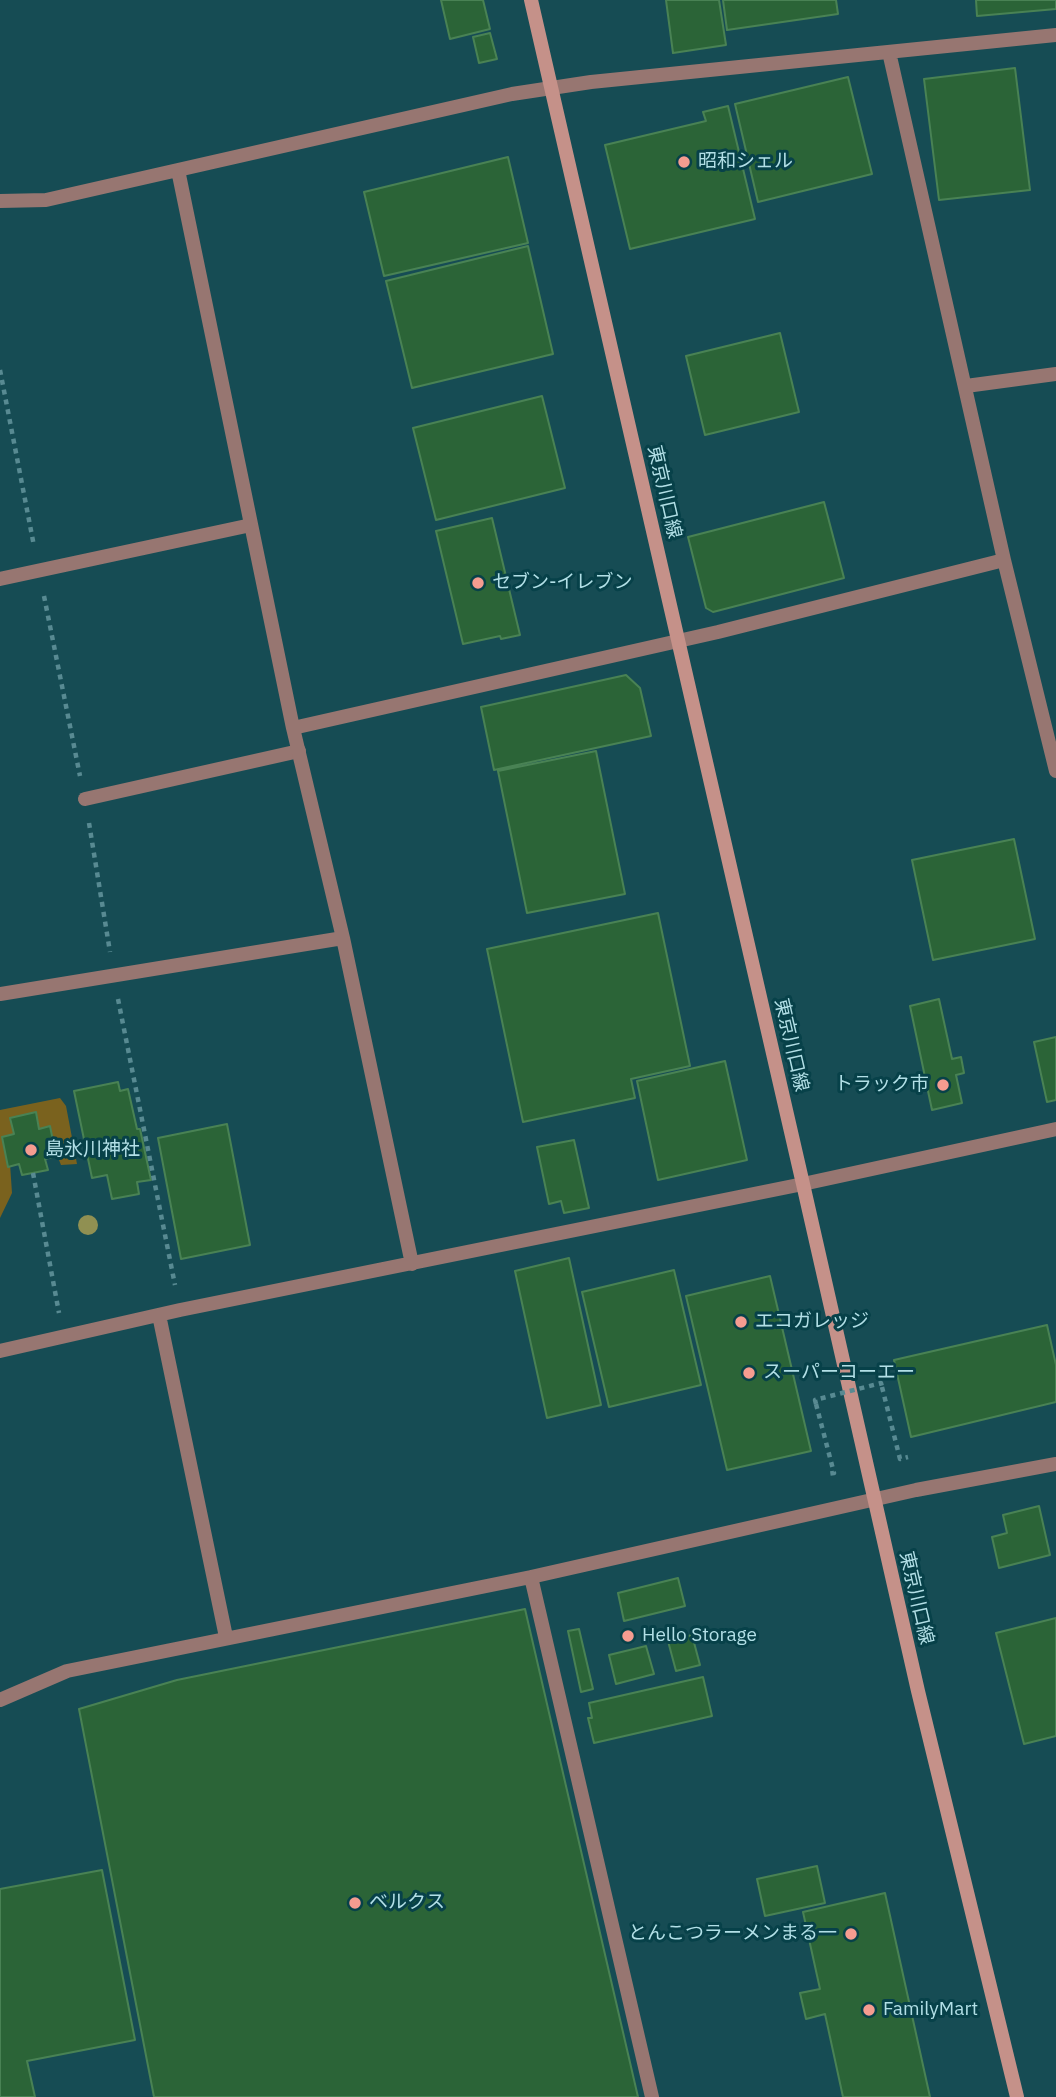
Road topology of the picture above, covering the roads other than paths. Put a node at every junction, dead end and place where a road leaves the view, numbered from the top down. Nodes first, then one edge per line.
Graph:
1 (531, 0) edge
2 (1056, 35) edge
3 (889, 52) junction
4 (550, 89) junction
5 (178, 170) junction
6 (0, 201) edge
7 (1056, 374) edge
8 (966, 386) junction
9 (251, 525) junction
10 (1004, 560) junction
11 (0, 579) edge
12 (679, 640) junction
13 (293, 728) junction
14 (299, 751) junction
15 (1056, 771) edge
16 (85, 799) dead end
17 (343, 939) junction
18 (0, 994) edge
19 (1056, 1129) edge
20 (803, 1184) junction
21 (412, 1264) junction
22 (159, 1315) junction
23 (0, 1351) edge
24 (1056, 1464) edge
25 (874, 1499) junction
26 (531, 1577) junction
27 (226, 1637) junction
28 (0, 1700) edge
29 (652, 2097) edge
30 (1017, 2097) edge

1 - 4 main road, 東京川口線
2 - 3 street
3 - 4 street
3 - 8 street
4 - 5 street
4 - 12 main road, 東京川口線
5 - 6 street
5 - 9 street
7 - 8 street
8 - 10 street
9 - 11 street
9 - 13 street
10 - 12 street
10 - 15 street
12 - 13 street
12 - 20 main road, 東京川口線
13 - 14 street
14 - 16 street
14 - 17 street
17 - 18 street
17 - 21 street
19 - 20 street
20 - 21 street
20 - 25 main road, 東京川口線
21 - 22 street
22 - 23 street
22 - 27 street
24 - 25 street
25 - 26 street
25 - 30 main road, 東京川口線
26 - 27 street
26 - 29 street
27 - 28 street

